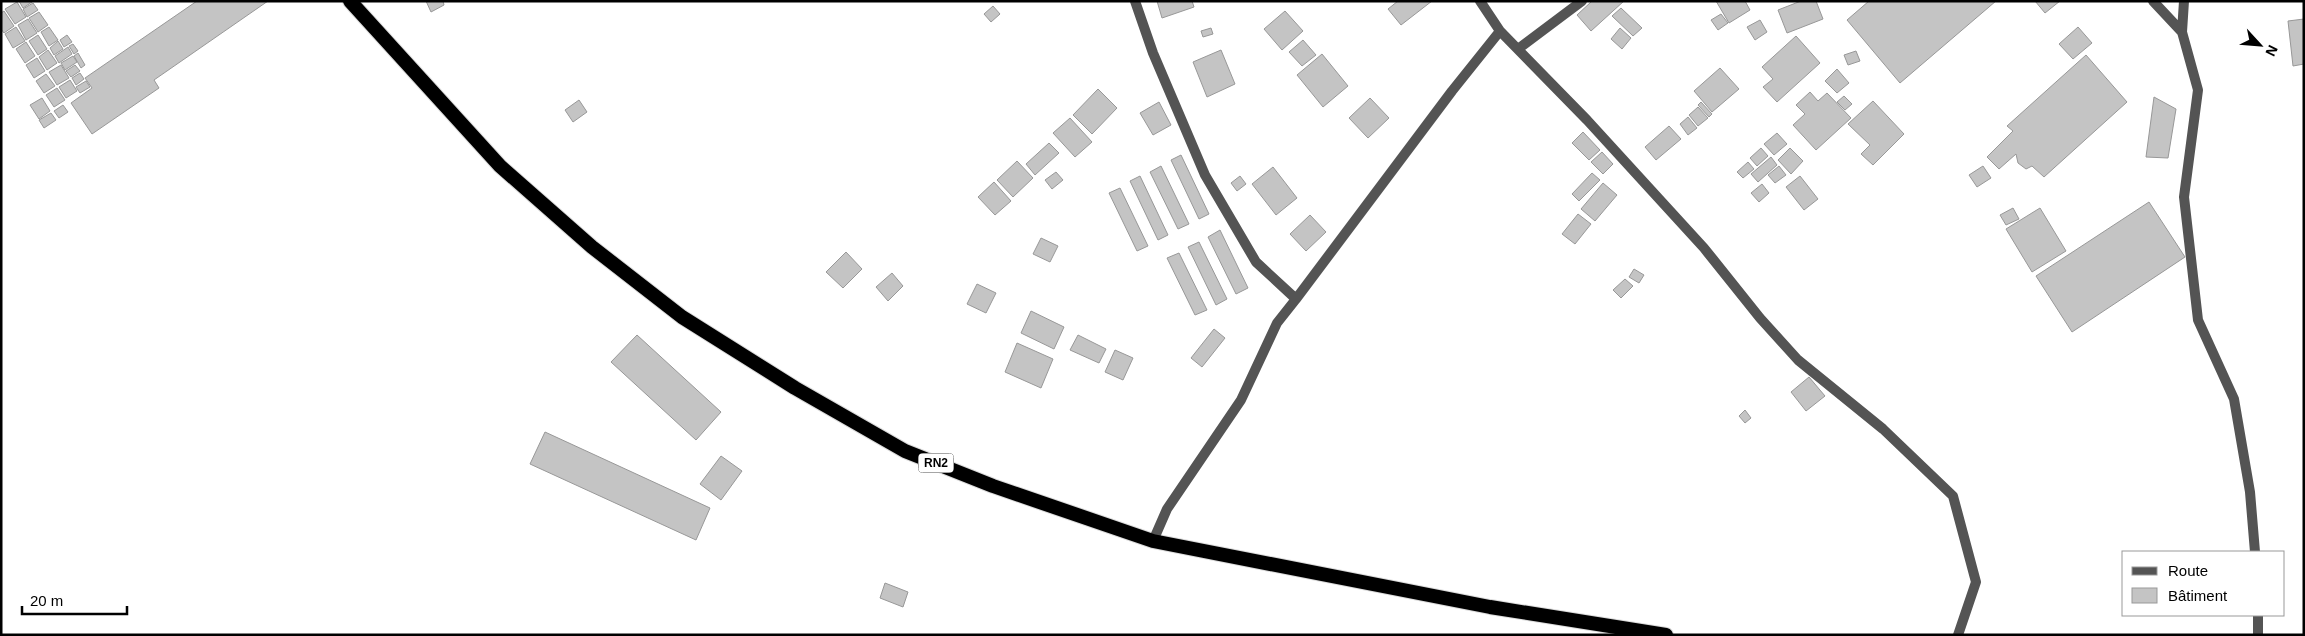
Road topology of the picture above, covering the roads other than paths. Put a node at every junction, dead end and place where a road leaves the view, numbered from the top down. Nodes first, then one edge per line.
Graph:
1 (1135, 1) edge
2 (1480, 1) edge
3 (1582, 1) edge
4 (2153, 1) edge
5 (2184, 1) edge
6 (354, 3) edge
7 (1500, 31) junction
8 (2182, 32) junction
9 (1518, 50) junction
10 (1296, 299) junction
11 (1153, 541) junction
12 (2255, 551) edge
13 (2258, 616) edge
14 (1666, 635) edge
15 (1958, 635) edge
16 (2258, 635) edge

1 - 10 street
2 - 7 street
3 - 9 street
4 - 8 street
5 - 8 street
6 - 11 highway, RN2
7 - 9 street
7 - 10 street
8 - 12 street
9 - 15 street
10 - 11 street
11 - 14 highway, RN2
13 - 16 street

